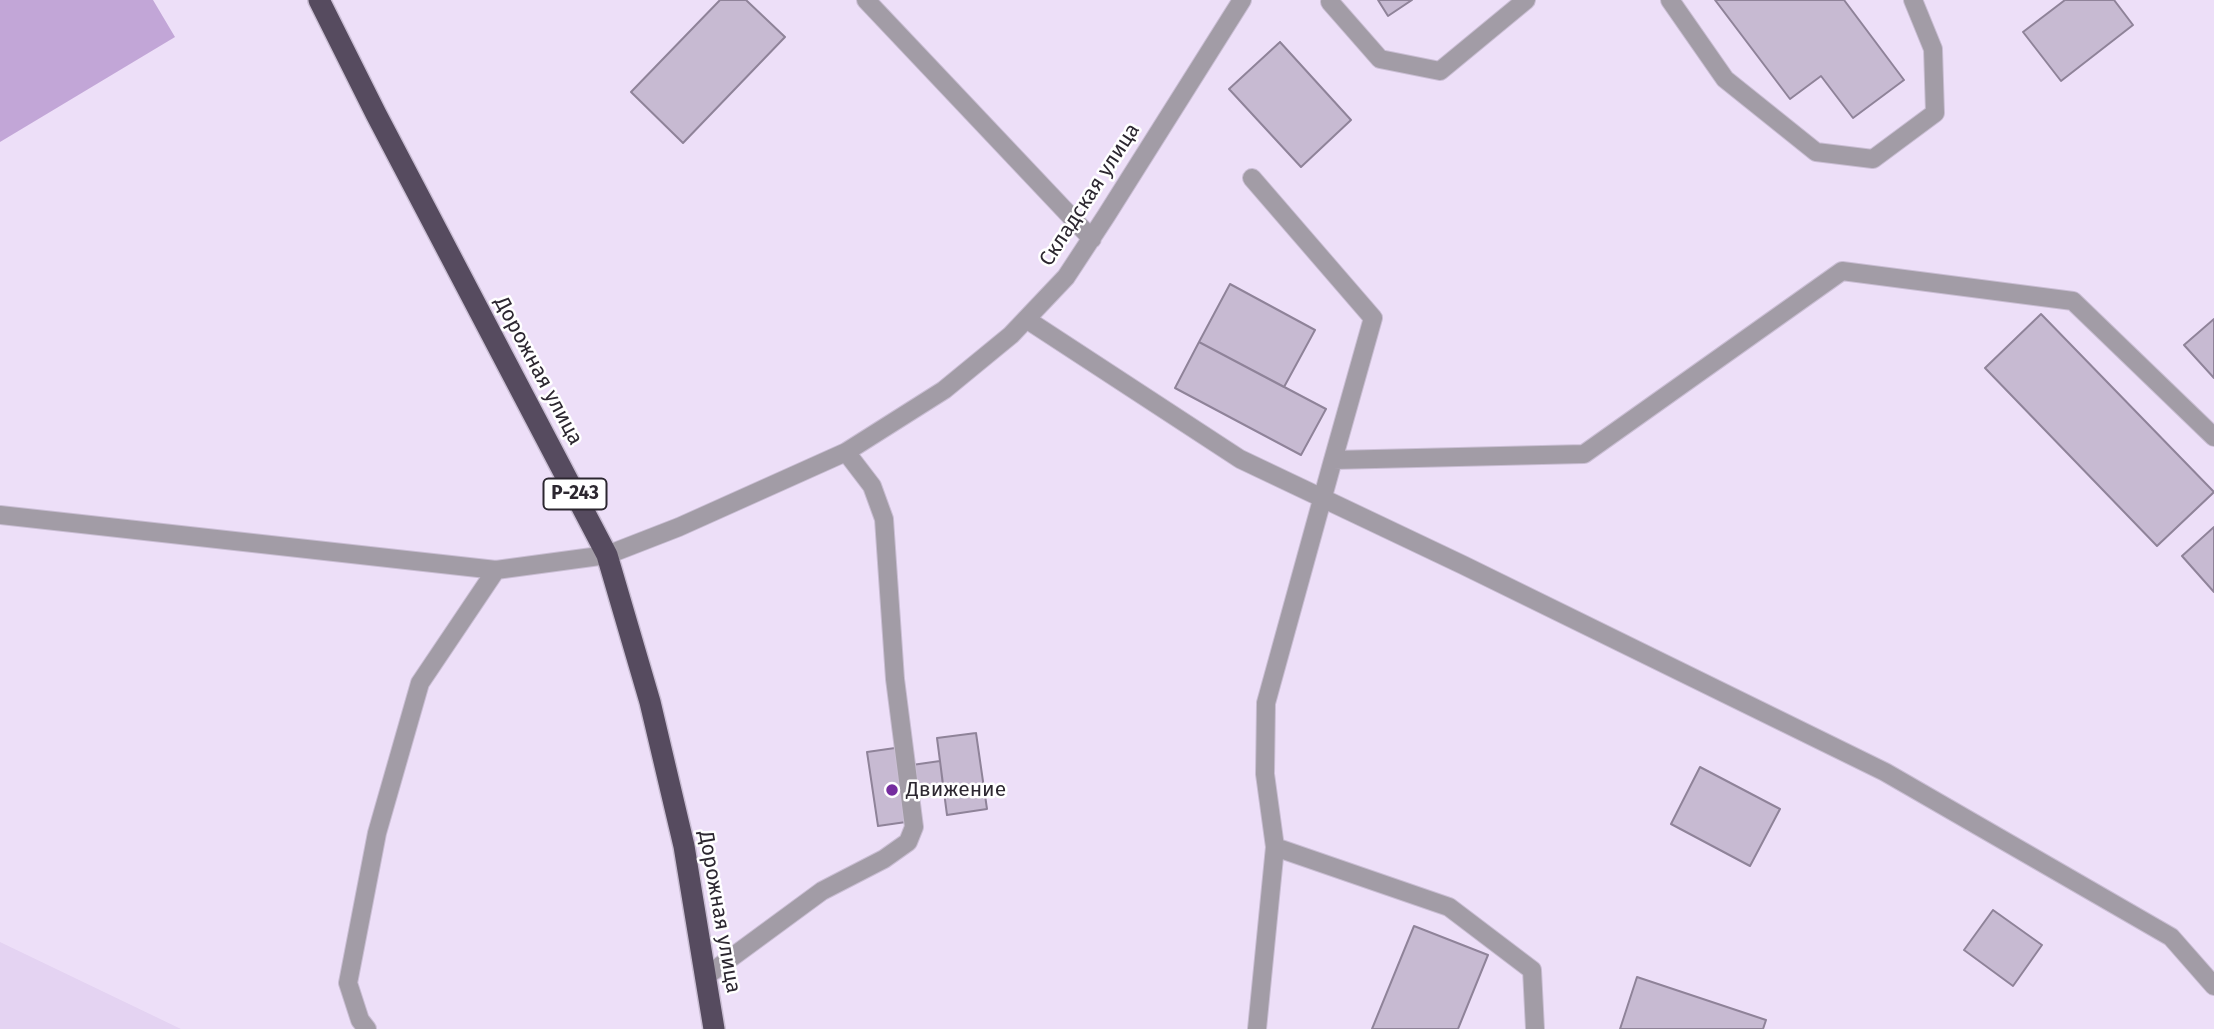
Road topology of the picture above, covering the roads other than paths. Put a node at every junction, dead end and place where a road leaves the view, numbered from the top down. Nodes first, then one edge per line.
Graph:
1 (319, 0) edge
2 (866, 0) edge
3 (1242, 0) edge
4 (1526, 0) edge
5 (1670, 0) edge
6 (1913, 0) edge
7 (1330, 2) edge
8 (1252, 178) dead end
9 (1092, 239) junction
10 (1026, 319) junction
11 (2214, 437) edge
12 (846, 452) junction
13 (1333, 460) junction
14 (1324, 499) junction
15 (0, 515) edge
16 (607, 555) junction
17 (496, 570) junction
18 (1275, 847) junction
19 (705, 977) junction
20 (2214, 986) edge
21 (366, 1029) edge
22 (714, 1029) edge
23 (1257, 1029) edge
24 (1535, 1029) edge

1 - 16 highway, Дорожная улица / Р-243
2 - 9 street
3 - 9 street, Складская улица
4 - 7 street
5 - 6 street
8 - 13 street
9 - 10 street, Складская улица
10 - 12 street, Складская улица
10 - 14 street
11 - 13 street
12 - 16 street, Складская улица
12 - 19 street
13 - 14 street
14 - 18 street
14 - 20 street
15 - 17 street, Складская улица
16 - 17 street, Складская улица
16 - 19 highway, Дорожная улица / Р-243
17 - 21 street
18 - 23 street
18 - 24 street
19 - 22 highway, Дорожная улица / Р-243

